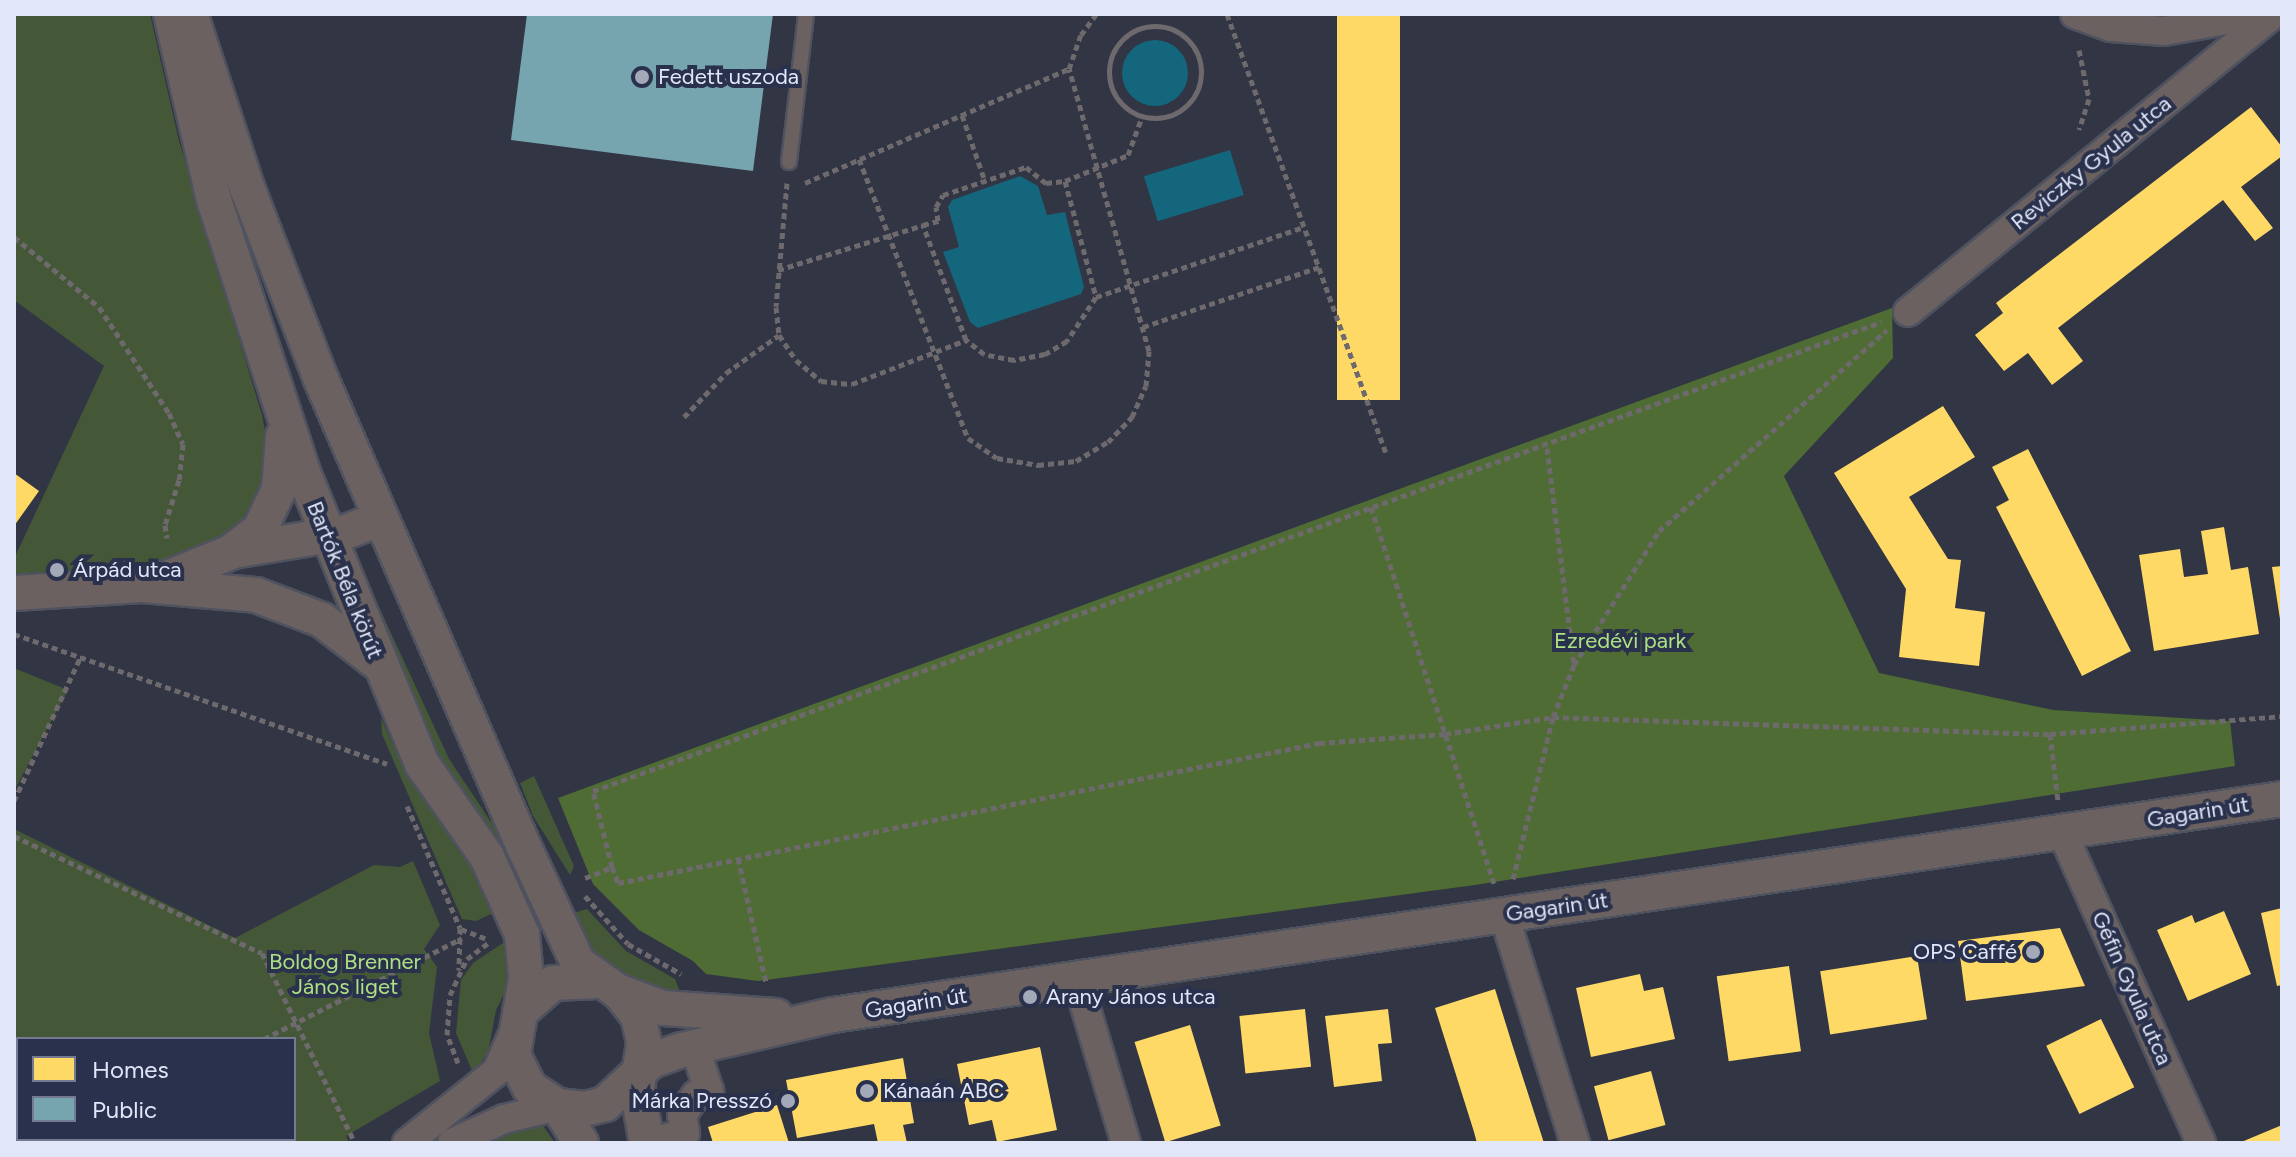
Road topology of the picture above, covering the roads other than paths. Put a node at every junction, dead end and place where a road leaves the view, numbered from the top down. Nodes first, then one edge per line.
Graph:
1 (171, 14) edge
2 (191, 14) edge
3 (806, 14) edge
4 (2259, 14) edge
5 (2273, 14) edge
6 (2074, 27) edge
7 (789, 162) road end
8 (1908, 312) road end
9 (281, 408) junction
10 (380, 519) junction
11 (326, 536) junction
12 (231, 552) junction
13 (142, 585) junction
14 (14, 593) edge
15 (384, 675) junction
16 (2282, 799) edge
17 (2062, 832) junction
18 (1504, 915) junction
19 (1077, 979) junction
20 (608, 986) junction
21 (833, 1015) junction
22 (517, 1023) junction
23 (701, 1066) dead end
24 (638, 1072) junction
25 (558, 1106) junction
26 (407, 1143) edge
27 (452, 1143) edge
28 (581, 1143) edge
29 (647, 1143) edge
30 (664, 1143) edge
31 (1126, 1143) edge
32 (1575, 1143) edge
33 (2201, 1143) edge

1 - 9 street, Bartók Béla körút
2 - 10 street
3 - 7 lane
4 - 6 street
5 - 8 street, Reviczky Gyula utca
9 - 11 street, Bartók Béla körút
9 - 12 street
10 - 11 street
10 - 20 street
11 - 12 street
11 - 15 street, Bartók Béla körút
12 - 13 street
13 - 14 street
13 - 15 street
15 - 22 street, Bartók Béla körút
16 - 17 street, Gagarin út
17 - 18 street, Gagarin út
17 - 33 street, Géfin Gyula utca
18 - 19 street, Gagarin út
18 - 32 street
19 - 21 street, Gagarin út
19 - 31 street
20 - 21 street, Gagarin út
20 - 22 street
20 - 24 street
21 - 24 street, Gagarin út
22 - 25 street, Bartók Béla körút
22 - 26 street
23 - 30 street
24 - 25 street, Gagarin út
24 - 29 street
25 - 27 street
25 - 28 street

